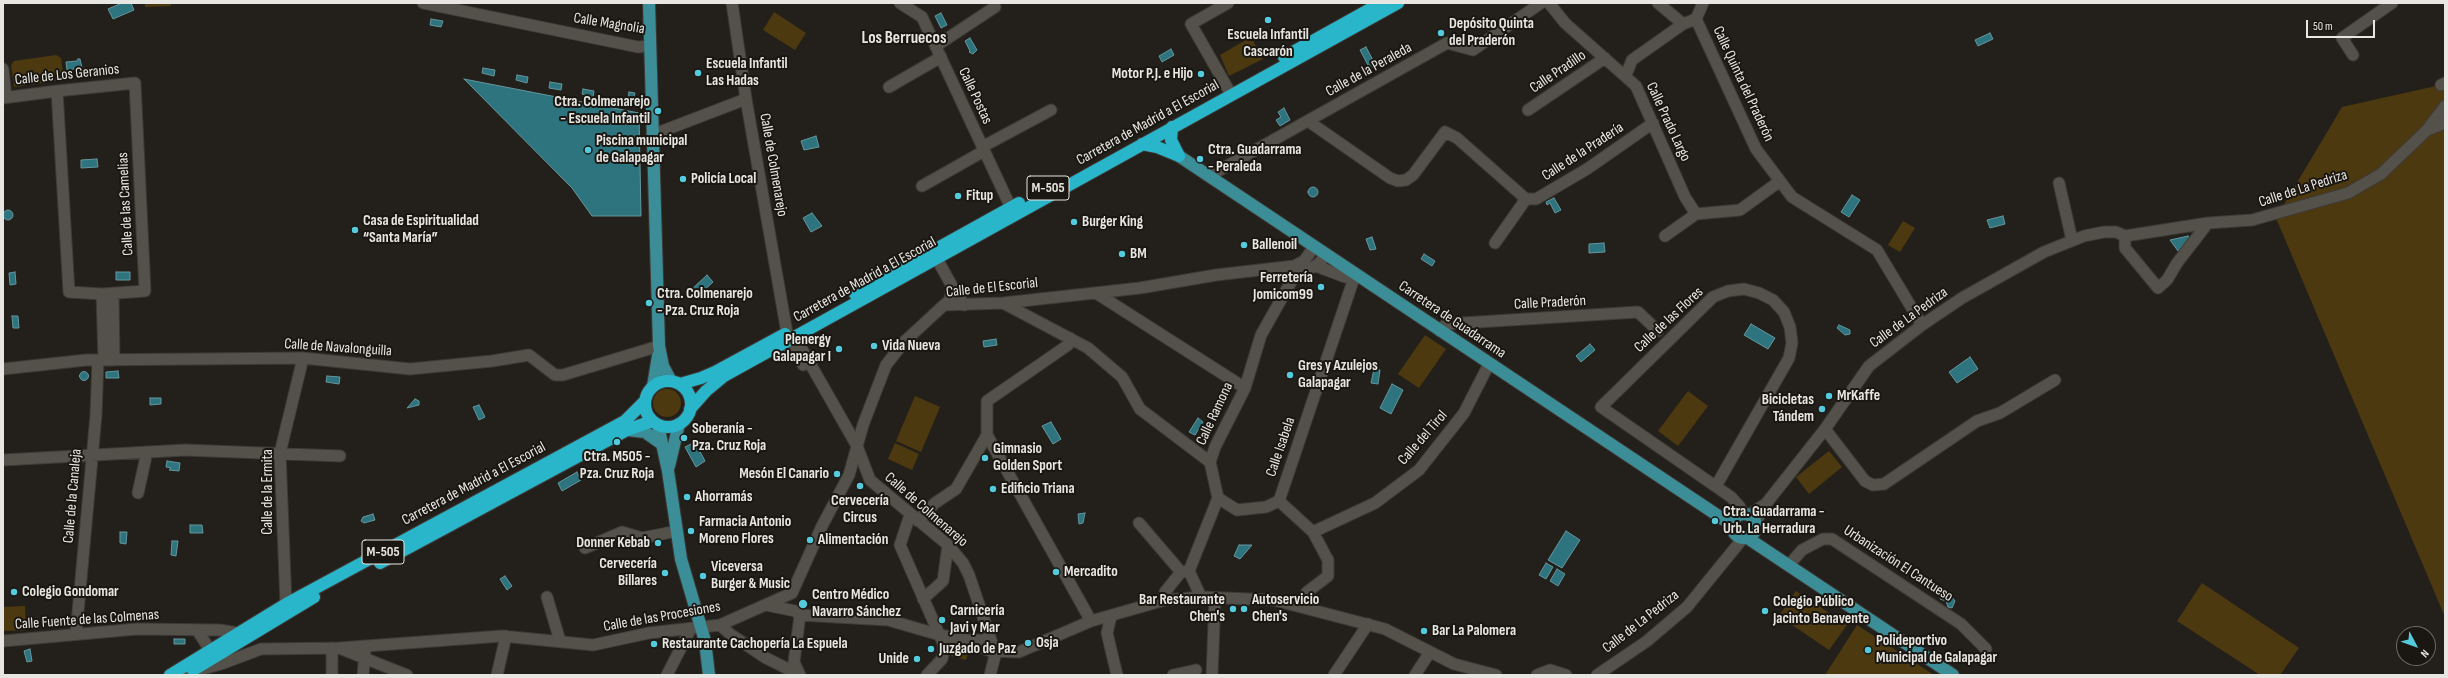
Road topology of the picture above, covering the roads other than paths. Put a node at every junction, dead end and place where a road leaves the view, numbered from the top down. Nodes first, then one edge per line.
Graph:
1 (423, 3) edge
2 (649, 3) edge
3 (732, 3) edge
4 (900, 3) edge
5 (1227, 3) edge
6 (1381, 3) edge
7 (1398, 3) edge
8 (1541, 3) edge
9 (1549, 3) edge
10 (1658, 3) edge
11 (1703, 3) edge
12 (2392, 3) edge
13 (995, 7) dead end
14 (1696, 19) junction
15 (1683, 24) junction
16 (650, 46) junction
17 (936, 46) junction
18 (2353, 55) dead end
19 (941, 57) junction
20 (1605, 58) junction
21 (3, 69) edge
22 (1626, 75) junction
23 (135, 83) joint
24 (889, 87) dead end
25 (1228, 89) junction
26 (57, 91) junction
27 (5, 98) edge
28 (746, 99) junction
29 (2445, 106) edge
30 (1051, 110) dead end
31 (1528, 110) dead end
32 (1308, 121) junction
33 (1653, 123) junction
34 (2445, 123) edge
35 (1172, 127) junction
36 (2427, 130) junction
37 (652, 135) junction
38 (1142, 144) junction
39 (983, 149) junction
40 (1179, 156) junction
41 (1212, 178) junction
42 (1780, 181) junction
43 (2059, 183) dead end
44 (922, 186) dead end
45 (1526, 199) junction
46 (1010, 208) junction
47 (1696, 214) junction
48 (2208, 223) junction
49 (1664, 236) dead end
50 (2125, 236) junction
51 (2072, 240) junction
52 (1496, 243) dead end
53 (1319, 250) junction
54 (937, 259) junction
55 (1316, 266) junction
56 (1295, 270) junction
57 (1356, 274) junction
58 (952, 286) junction
59 (113, 293) junction
60 (1096, 293) junction
61 (102, 294) junction
62 (1003, 303) junction
63 (944, 305) junction
64 (964, 305) junction
65 (1922, 325) junction
66 (1440, 331) junction
67 (1658, 331) dead end
68 (789, 337) junction
69 (1070, 338) junction
70 (659, 349) junction
71 (303, 358) junction
72 (105, 360) junction
73 (1489, 364) junction
74 (3, 369) edge
75 (2055, 380) dead end
76 (676, 382) junction
77 (653, 386) junction
78 (1245, 388) junction
79 (645, 402) junction
80 (690, 409) junction
81 (655, 423) junction
82 (679, 424) junction
83 (1825, 428) junction
84 (627, 430) junction
85 (987, 435) junction
86 (662, 444) junction
87 (855, 450) junction
88 (147, 452) junction
89 (280, 453) junction
90 (91, 455) junction
91 (340, 456) dead end
92 (3, 460) edge
93 (1210, 462) junction
94 (668, 471) junction
95 (849, 475) junction
96 (870, 480) junction
97 (1716, 486) junction
98 (138, 494) dead end
99 (1218, 498) junction
100 (1279, 501) junction
101 (914, 518) junction
102 (1140, 523) dead end
103 (1744, 526) junction
104 (677, 531) junction
105 (1313, 532) junction
106 (948, 545) junction
107 (585, 548) dead end
108 (1789, 565) junction
109 (1185, 571) junction
110 (792, 592) joint
111 (547, 597) dead end
112 (1201, 597) junction
113 (1214, 598) junction
114 (923, 599) junction
115 (1165, 600) junction
116 (286, 604) junction
117 (766, 605) junction
118 (1300, 606) junction
119 (800, 615) junction
120 (1110, 616) junction
121 (1091, 621) junction
122 (1368, 624) junction
123 (720, 625) junction
124 (695, 629) junction
125 (197, 630) junction
126 (239, 633) junction
127 (76, 634) junction
128 (940, 635) junction
129 (506, 636) junction
130 (962, 640) junction
131 (990, 640) junction
132 (3, 641) edge
133 (560, 641) junction
134 (368, 645) junction
135 (336, 648) junction
136 (1986, 649) dead end
137 (210, 650) junction
138 (996, 652) junction
139 (1430, 652) junction
140 (364, 659) junction
141 (942, 659) junction
142 (1454, 664) junction
143 (1196, 670) dead end
144 (187, 674) edge
145 (799, 674) edge
146 (170, 675) edge
147 (332, 675) edge
148 (363, 675) edge
149 (407, 675) edge
150 (497, 675) edge
151 (667, 675) edge
152 (709, 675) edge
153 (927, 675) edge
154 (991, 675) edge
155 (1117, 675) edge
156 (1173, 675) edge
157 (1212, 675) edge
158 (1334, 675) edge
159 (1415, 675) edge
160 (1462, 675) edge
161 (1496, 675) edge
162 (1537, 675) edge
163 (1566, 675) edge
164 (1597, 675) edge
165 (1954, 675) edge

1 - 16 street, Calle Magnolia
2 - 16 main road
3 - 28 street, Calle de Colmenarejo
4 - 17 street, Calle Postas
5 - 25 street
6 - 25 highway, Carretera de Madrid a El Escorial / M-505
7 - 35 highway, Carretera de Madrid a El Escorial / M-505
8 - 32 street, Calle de la Peraleda
9 - 20 street, Calle Prado Largo
10 - 15 street
11 - 14 street, Calle Quinta del Praderón
12 - 18 street
13 - 17 street
14 - 15 street
14 - 42 street, Calle Quinta del Praderón
15 - 22 street
16 - 37 main road
17 - 19 street, Calle Postas
19 - 24 street, Calle Postas
19 - 39 street, Calle Postas
20 - 22 street, Calle Prado Largo
20 - 31 street, Calle Pradillo
21 - 27 street
22 - 33 street, Calle Prado Largo
23 - 26 street, Calle de Los Geranios
23 - 59 street, Calle de las Camelias
25 - 46 highway, Carretera de Madrid a El Escorial / M-505
26 - 27 street, Calle de Los Geranios
26 - 61 street, Calle de las Camelias
28 - 37 street
28 - 68 street, Calle de Colmenarejo
29 - 36 street, Calle de La Pedriza
30 - 39 street, Calle Postas
32 - 41 street, Calle de la Peraleda
32 - 45 street
33 - 45 street, Calle de la Pradería
33 - 47 street, Calle Prado Largo
34 - 36 street
35 - 38 highway, Carretera de Madrid a El Escorial / M-505
35 - 40 highway
36 - 48 street, Calle de La Pedriza
37 - 70 main road
38 - 40 highway
38 - 54 highway, Carretera de Madrid a El Escorial / M-505
39 - 44 street, Calle Postas
39 - 46 street, Calle Postas
40 - 41 main road, Carretera de Guadarrama
41 - 53 main road, Carretera de Guadarrama
42 - 47 street
42 - 65 street, Calle Quinta del Praderón
43 - 51 street
45 - 52 street
46 - 68 highway, Carretera de Madrid a El Escorial / M-505
47 - 49 street
48 - 50 street, Calle de La Pedriza
48 - 50 street
50 - 51 street, Calle de La Pedriza
51 - 65 street, Calle de La Pedriza
53 - 55 street
53 - 56 street
53 - 57 main road, Carretera de Guadarrama
54 - 58 street
54 - 68 highway, Carretera de Madrid a El Escorial / M-505
55 - 56 street
55 - 57 street
56 - 60 street, Calle de El Escorial
56 - 78 street, Calle Ramona
57 - 66 main road, Carretera de Guadarrama
57 - 100 street, Calle Isabela
58 - 63 street
58 - 64 street
59 - 61 street, Calle de las Camelias
59 - 72 street
60 - 62 street, Calle de El Escorial
60 - 78 street
61 - 72 street
62 - 64 street, Calle de El Escorial
62 - 69 street
63 - 64 street, Calle de El Escorial
63 - 87 street, Calle de El Escorial
65 - 83 street, Calle de La Pedriza
66 - 67 street, Calle Praderón
66 - 73 main road, Carretera de Guadarrama
68 - 76 highway, Carretera de Madrid a El Escorial / M-505
68 - 80 highway, Carretera de Madrid a El Escorial / M-505
68 - 87 street, Calle de Colmenarejo
68 - 87 street, Calle de Colmenarejo
69 - 85 street
69 - 93 street
70 - 71 street, Calle de Navalonguilla
70 - 76 main road
70 - 77 main road
71 - 72 street, Calle de Navalonguilla
71 - 89 street, Calle de la Ermita
72 - 74 street, Calle de Navalonguilla
72 - 90 street, Calle de la Canaleja
73 - 103 main road, Carretera de Guadarrama
73 - 105 street, Calle del Tirol
75 - 83 street
76 - 77 highway, M-505
76 - 80 highway
77 - 79 highway, M-505
78 - 93 street, Calle Ramona
79 - 81 highway
79 - 116 highway, Carretera de Madrid a El Escorial / M-505
80 - 82 highway, M-505
81 - 82 highway, M-505
81 - 84 highway, Carretera de Madrid a El Escorial / M-505
81 - 86 main road
82 - 94 main road
83 - 103 street, Calle de La Pedriza
84 - 86 main road
84 - 144 highway, Carretera de Madrid a El Escorial / M-505
85 - 101 street
85 - 121 street
86 - 94 main road
87 - 95 street, Calle de El Escorial
87 - 96 street, Calle de Colmenarejo
88 - 89 street
88 - 90 street
88 - 98 street
89 - 91 street
89 - 116 street, Calle de la Ermita
90 - 92 street
90 - 127 street, Calle de la Canaleja
93 - 99 street, Calle Ramona
94 - 104 main road
95 - 96 street, Calle de Colmenarejo
95 - 110 street, Calle de El Escorial
96 - 101 street, Calle de Colmenarejo
97 - 97 street, Calle de las Flores
97 - 103 street, Calle de las Flores
99 - 100 street
99 - 109 street
100 - 105 street, Calle Isabela
101 - 106 street, Calle de Colmenarejo
101 - 114 street
102 - 109 street
103 - 108 main road, Carretera de Guadarrama
103 - 164 street, Calle de La Pedriza
104 - 107 street
104 - 124 main road
105 - 118 street, Calle Isabela
106 - 114 street
106 - 131 street, Calle de Colmenarejo
108 - 136 street, Urbanización El Cantueso
108 - 165 main road, Carretera de Guadarrama
109 - 112 street
109 - 115 street
110 - 117 street, Calle de las Procesiones
111 - 133 street
112 - 113 street
112 - 115 street
113 - 118 street
113 - 157 street
114 - 128 street
115 - 120 street
116 - 126 highway, Carretera de Madrid a El Escorial / M-505
117 - 119 street
117 - 123 street, Calle de las Procesiones
118 - 122 street
119 - 128 street
119 - 145 street
120 - 121 street
120 - 155 street
121 - 138 street
122 - 139 street
122 - 158 street
123 - 124 street, Calle de las Procesiones
123 - 145 street
124 - 133 street, Calle de las Procesiones
124 - 151 street
124 - 152 main road
125 - 126 street, Calle Fuente de las Colmenas
125 - 127 street, Calle Fuente de las Colmenas
125 - 137 street
126 - 137 highway, Carretera de Madrid a El Escorial / M-505
127 - 132 street, Calle Fuente de las Colmenas
128 - 130 street
128 - 141 street
129 - 133 street, Calle de las Procesiones
129 - 134 street, Calle de las Procesiones
129 - 150 street
130 - 131 street
130 - 138 street
130 - 141 street
131 - 138 street, Calle de Colmenarejo
134 - 135 street, Calle de las Procesiones
134 - 140 street
135 - 140 street
135 - 144 street, Calle de las Procesiones
135 - 147 street
137 - 146 highway, Carretera de Madrid a El Escorial / M-505
138 - 154 street
139 - 142 street
139 - 159 street
140 - 148 street
140 - 149 street
141 - 153 street
142 - 160 street
142 - 161 street
143 - 156 street
162 - 163 street

